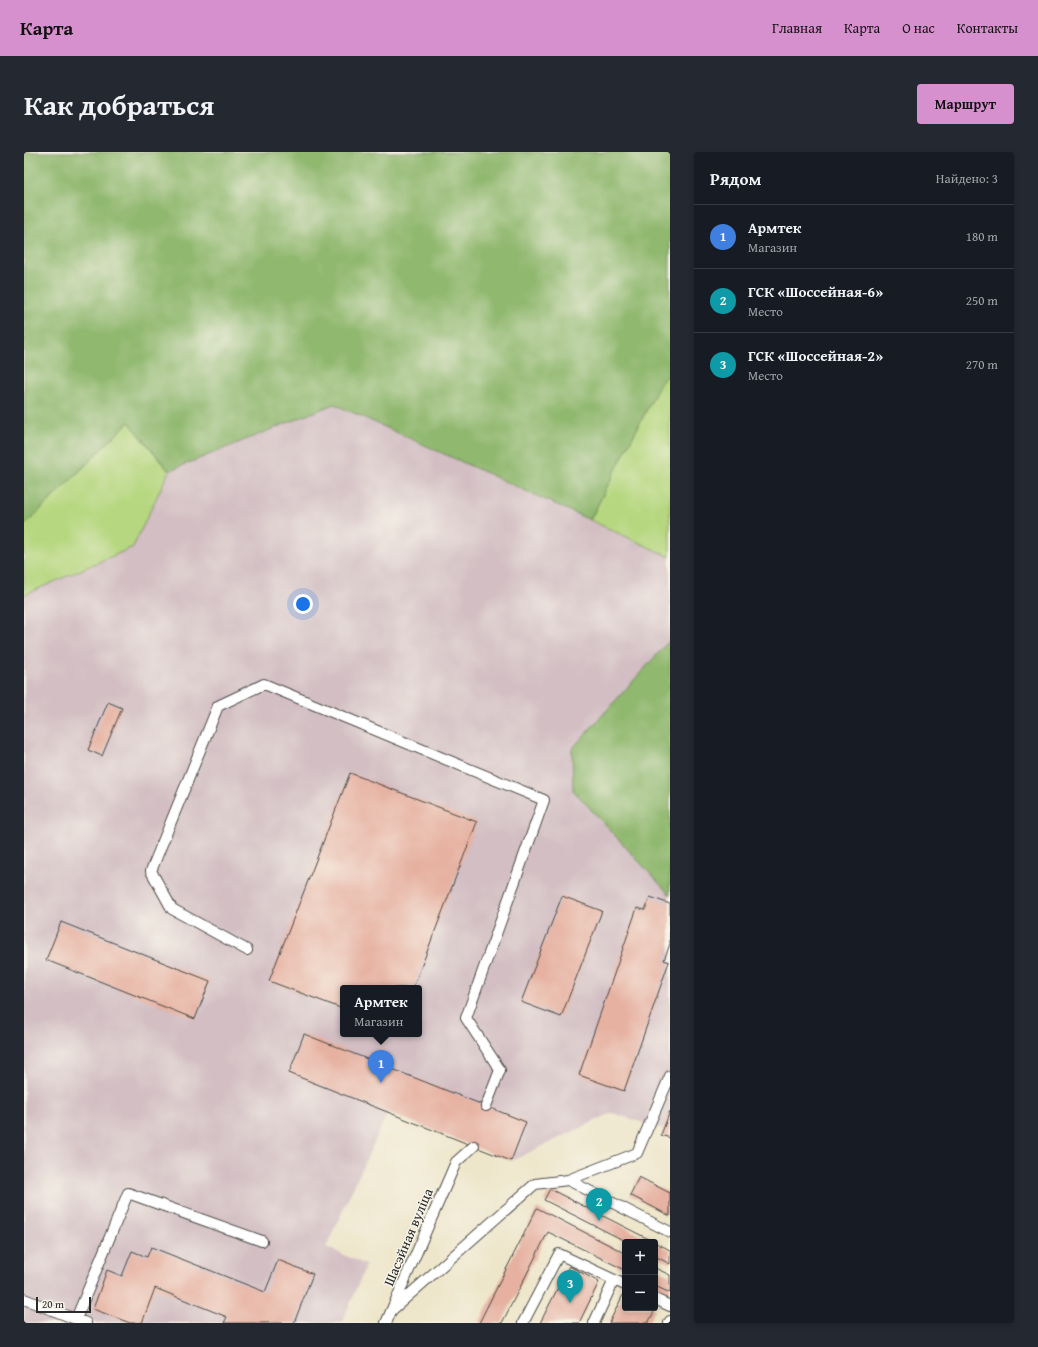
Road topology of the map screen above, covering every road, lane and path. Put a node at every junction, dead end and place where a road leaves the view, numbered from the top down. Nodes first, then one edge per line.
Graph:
1 (247, 950) dead end
2 (670, 1076) edge
3 (486, 1106) dead end
4 (474, 1146) dead end
5 (568, 1180) junction
6 (670, 1232) edge
7 (262, 1241) dead end
8 (614, 1280) junction
9 (622, 1284) edge
10 (24, 1299) edge
11 (658, 1300) edge
12 (670, 1306) edge
13 (392, 1310) junction
14 (76, 1319) junction
15 (86, 1323) edge
16 (386, 1323) edge
17 (523, 1323) edge
18 (594, 1323) edge

1 - 3 lane
2 - 5 lane
4 - 13 lane, Шасэйная вуліца
5 - 6 lane
5 - 13 lane
7 - 14 lane
8 - 9 lane
8 - 17 lane
8 - 18 lane
10 - 14 lane
11 - 12 lane
13 - 16 lane, Шасэйная вуліца
14 - 15 lane

